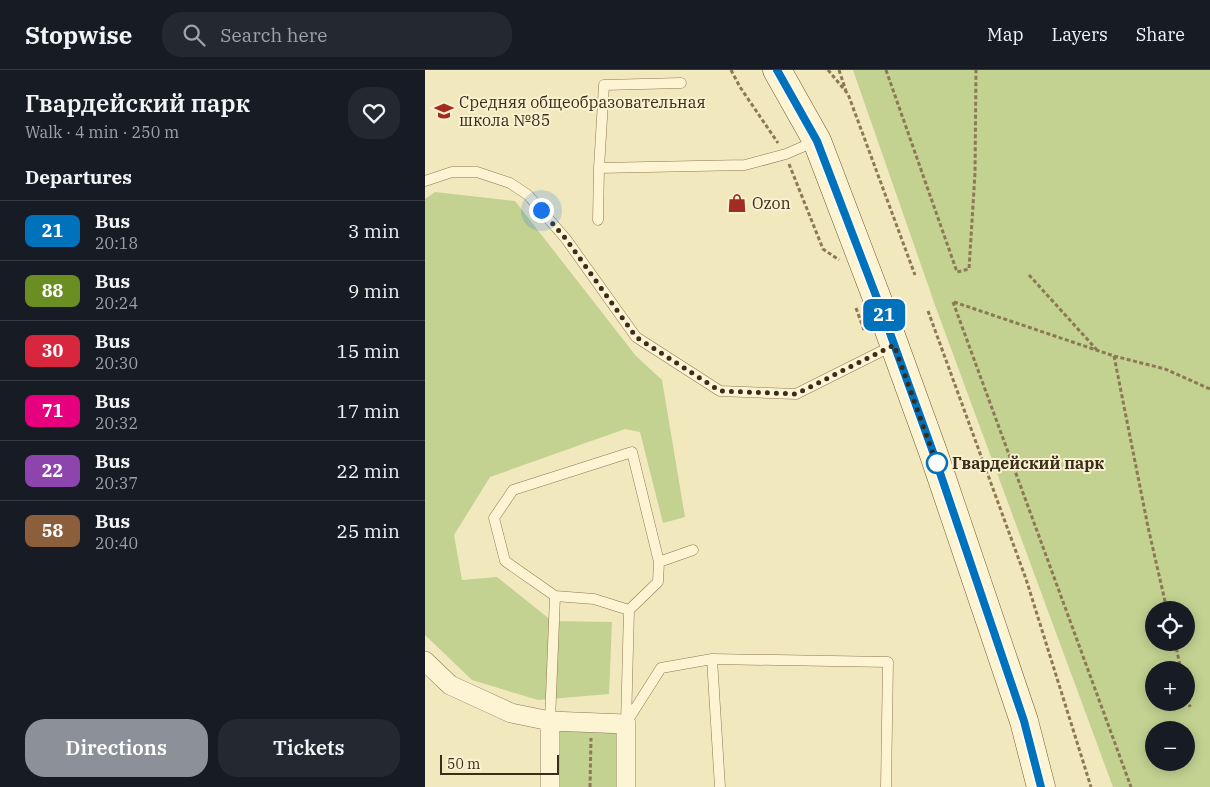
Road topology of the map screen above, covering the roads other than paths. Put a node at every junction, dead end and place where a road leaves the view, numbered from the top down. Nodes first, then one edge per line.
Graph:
1 (777, 70) edge
2 (681, 83) dead end
3 (817, 141) junction
4 (599, 168) junction
5 (425, 181) edge
6 (598, 220) dead end
7 (894, 345) junction
8 (693, 550) dead end
9 (659, 562) junction
10 (555, 596) junction
11 (629, 610) junction
12 (712, 659) junction
13 (425, 661) edge
14 (550, 721) junction
15 (626, 724) junction
16 (550, 787) edge
17 (626, 787) edge
18 (720, 787) edge
19 (886, 787) edge
20 (1041, 787) edge

1 - 3 main road
2 - 4 lane
3 - 4 lane
3 - 7 main road
4 - 6 lane
5 - 7 lane
7 - 20 main road
8 - 9 lane
9 - 10 lane
9 - 11 lane
10 - 11 lane
10 - 14 lane
11 - 15 lane
12 - 15 lane
12 - 18 lane
12 - 19 lane
13 - 14 street
14 - 15 street
14 - 16 street
15 - 17 street

